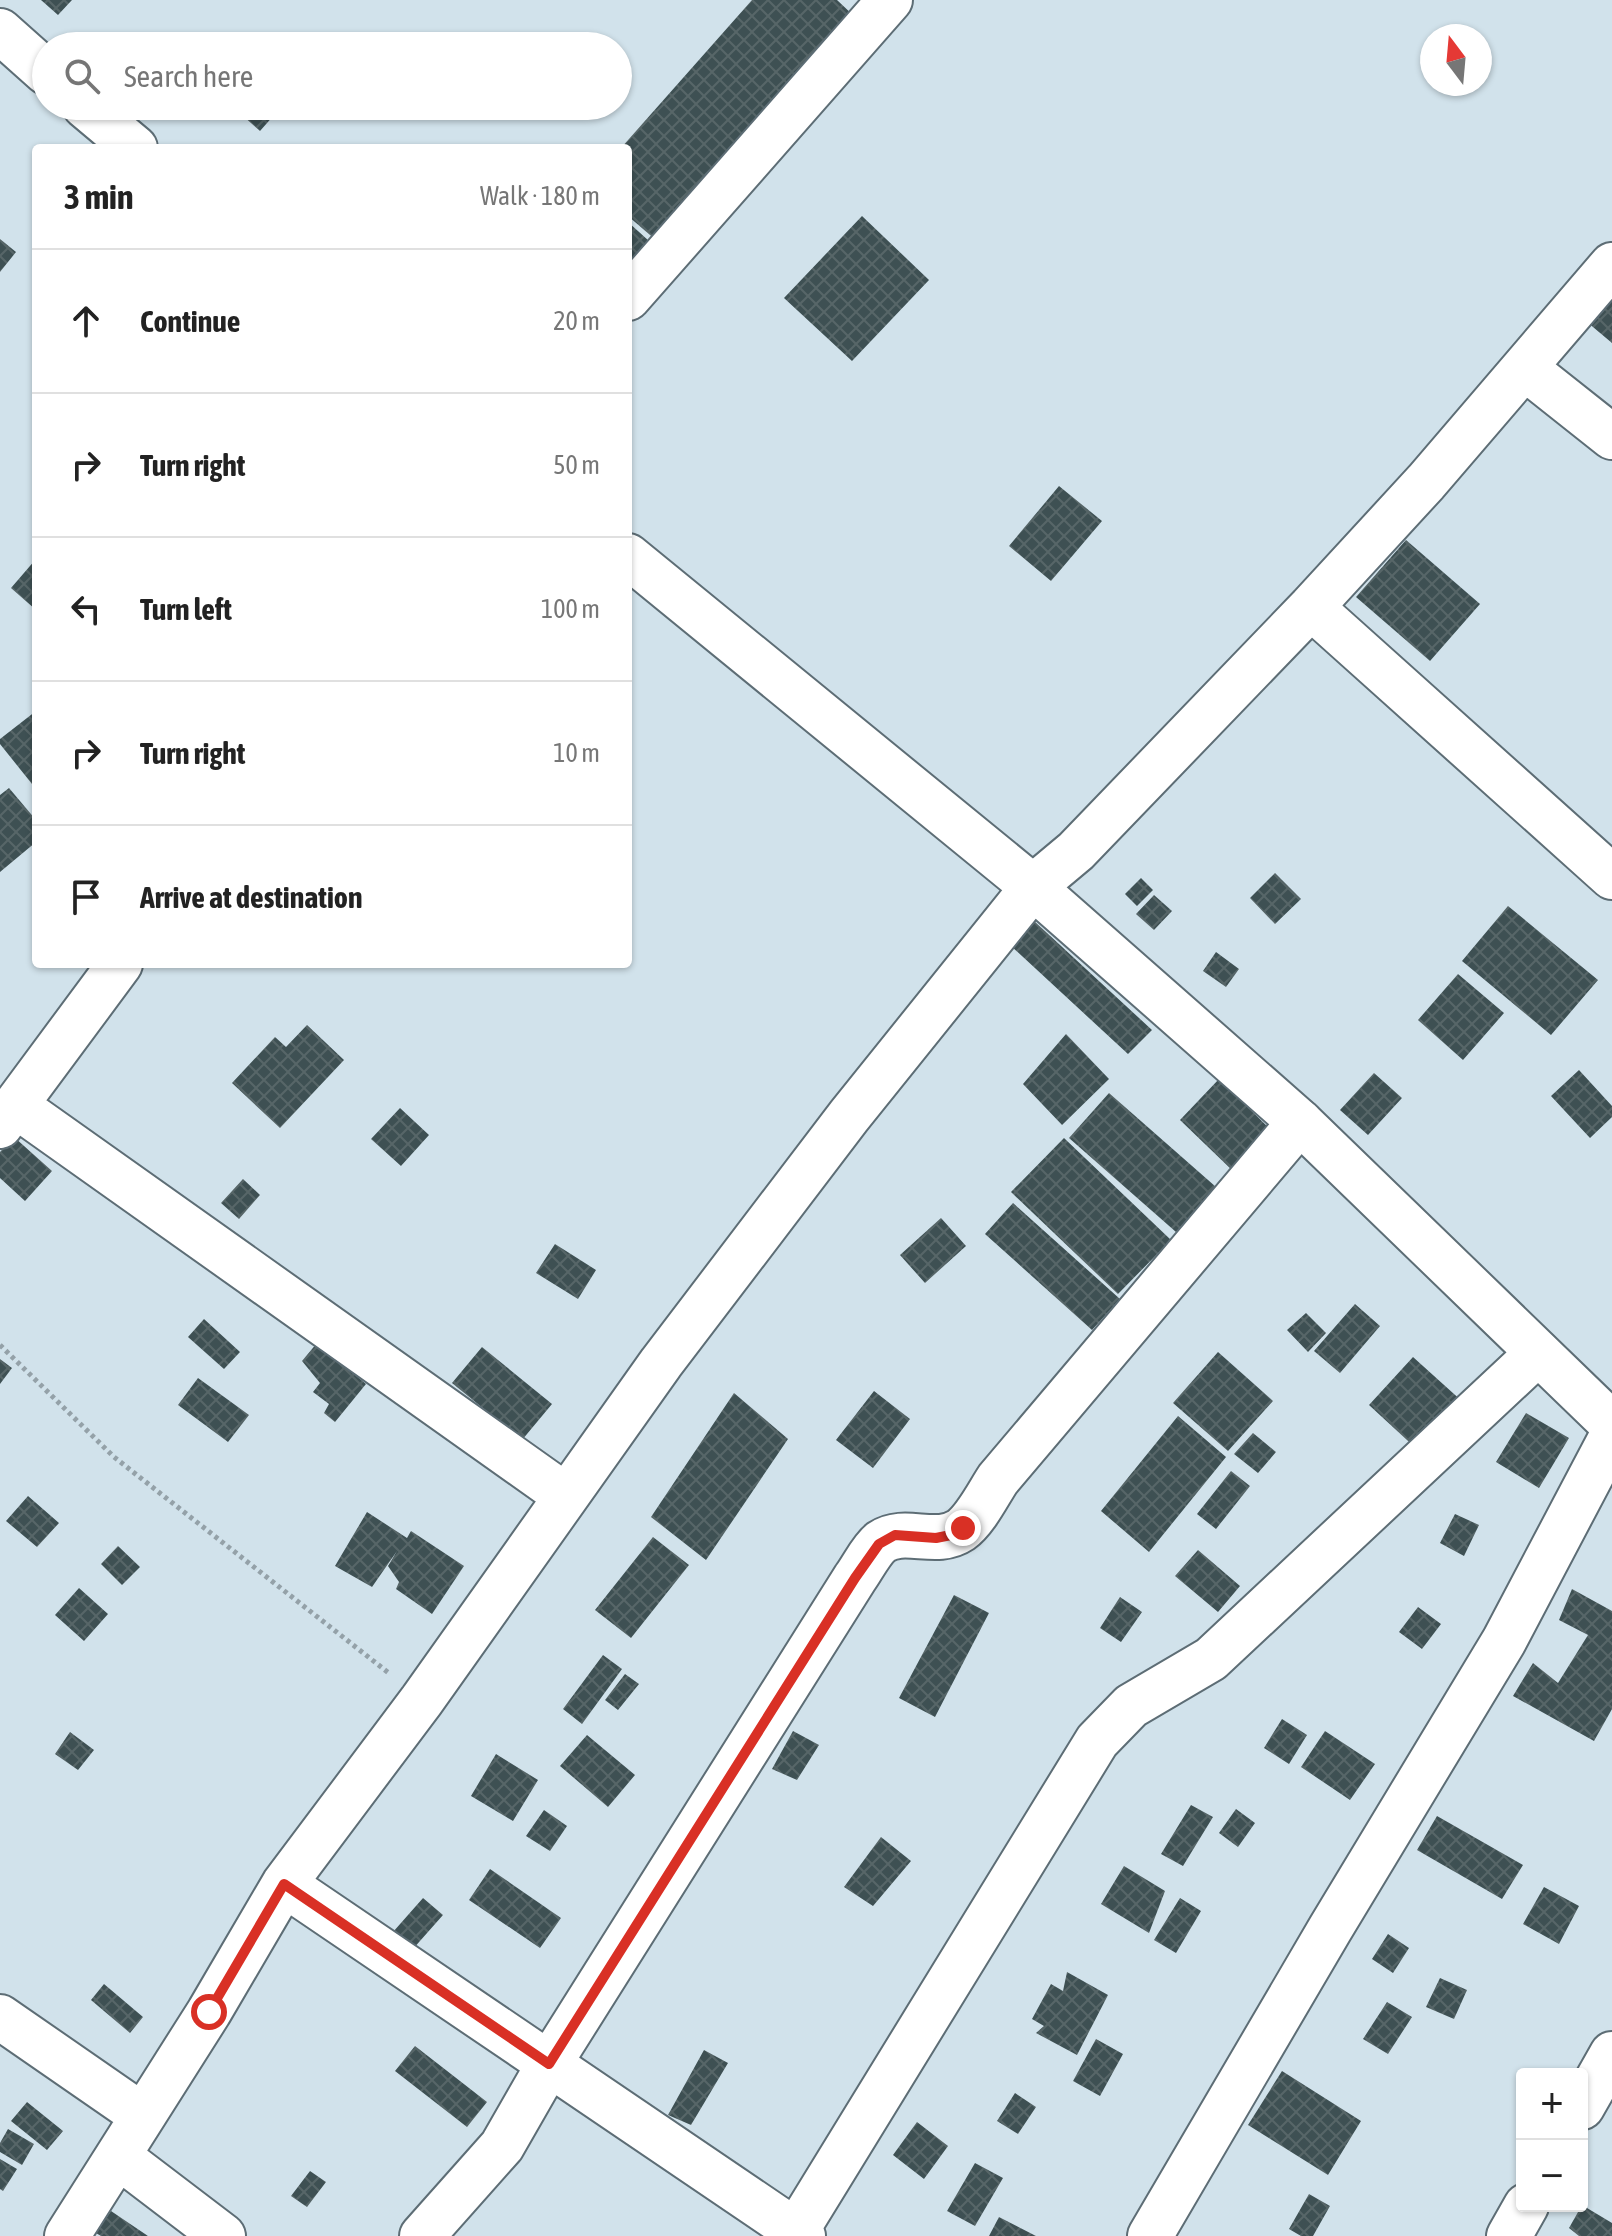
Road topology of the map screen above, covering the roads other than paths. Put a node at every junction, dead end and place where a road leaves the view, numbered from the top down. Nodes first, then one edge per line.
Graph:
1 (890, 0) edge
2 (0, 31) edge
3 (32, 60) edge
4 (102, 120) edge
5 (130, 144) edge
6 (1612, 265) edge
7 (632, 293) edge
8 (1525, 368) junction
9 (1612, 437) edge
10 (632, 559) edge
11 (1311, 607) junction
12 (1612, 877) edge
13 (1033, 887) junction
14 (117, 968) edge
15 (8, 1116) edge
16 (1300, 1122) junction
17 (1538, 1353) junction
18 (1612, 1424) edge
19 (1612, 1436) edge
20 (566, 1496) junction
21 (284, 1884) junction
22 (0, 2017) edge
23 (1612, 2054) edge
24 (549, 2064) junction
25 (1588, 2096) edge
26 (143, 2116) junction
27 (118, 2156) junction
28 (1523, 2212) edge
29 (800, 2234) edge
30 (67, 2236) edge
31 (223, 2236) edge
32 (422, 2236) edge
33 (1150, 2236) edge
34 (1509, 2236) edge

1 - 7 street
2 - 3 street
4 - 5 street
6 - 8 street
8 - 9 street
8 - 11 street
10 - 13 street
11 - 12 street
11 - 13 street
13 - 16 street
13 - 20 street
14 - 15 street
15 - 20 street
16 - 17 street
16 - 24 street
17 - 18 street
17 - 29 street
19 - 33 street
20 - 21 street
21 - 24 street
21 - 26 street
22 - 26 street
23 - 25 street
24 - 29 street
24 - 32 street
26 - 27 street
27 - 30 street
27 - 31 street
28 - 34 street

